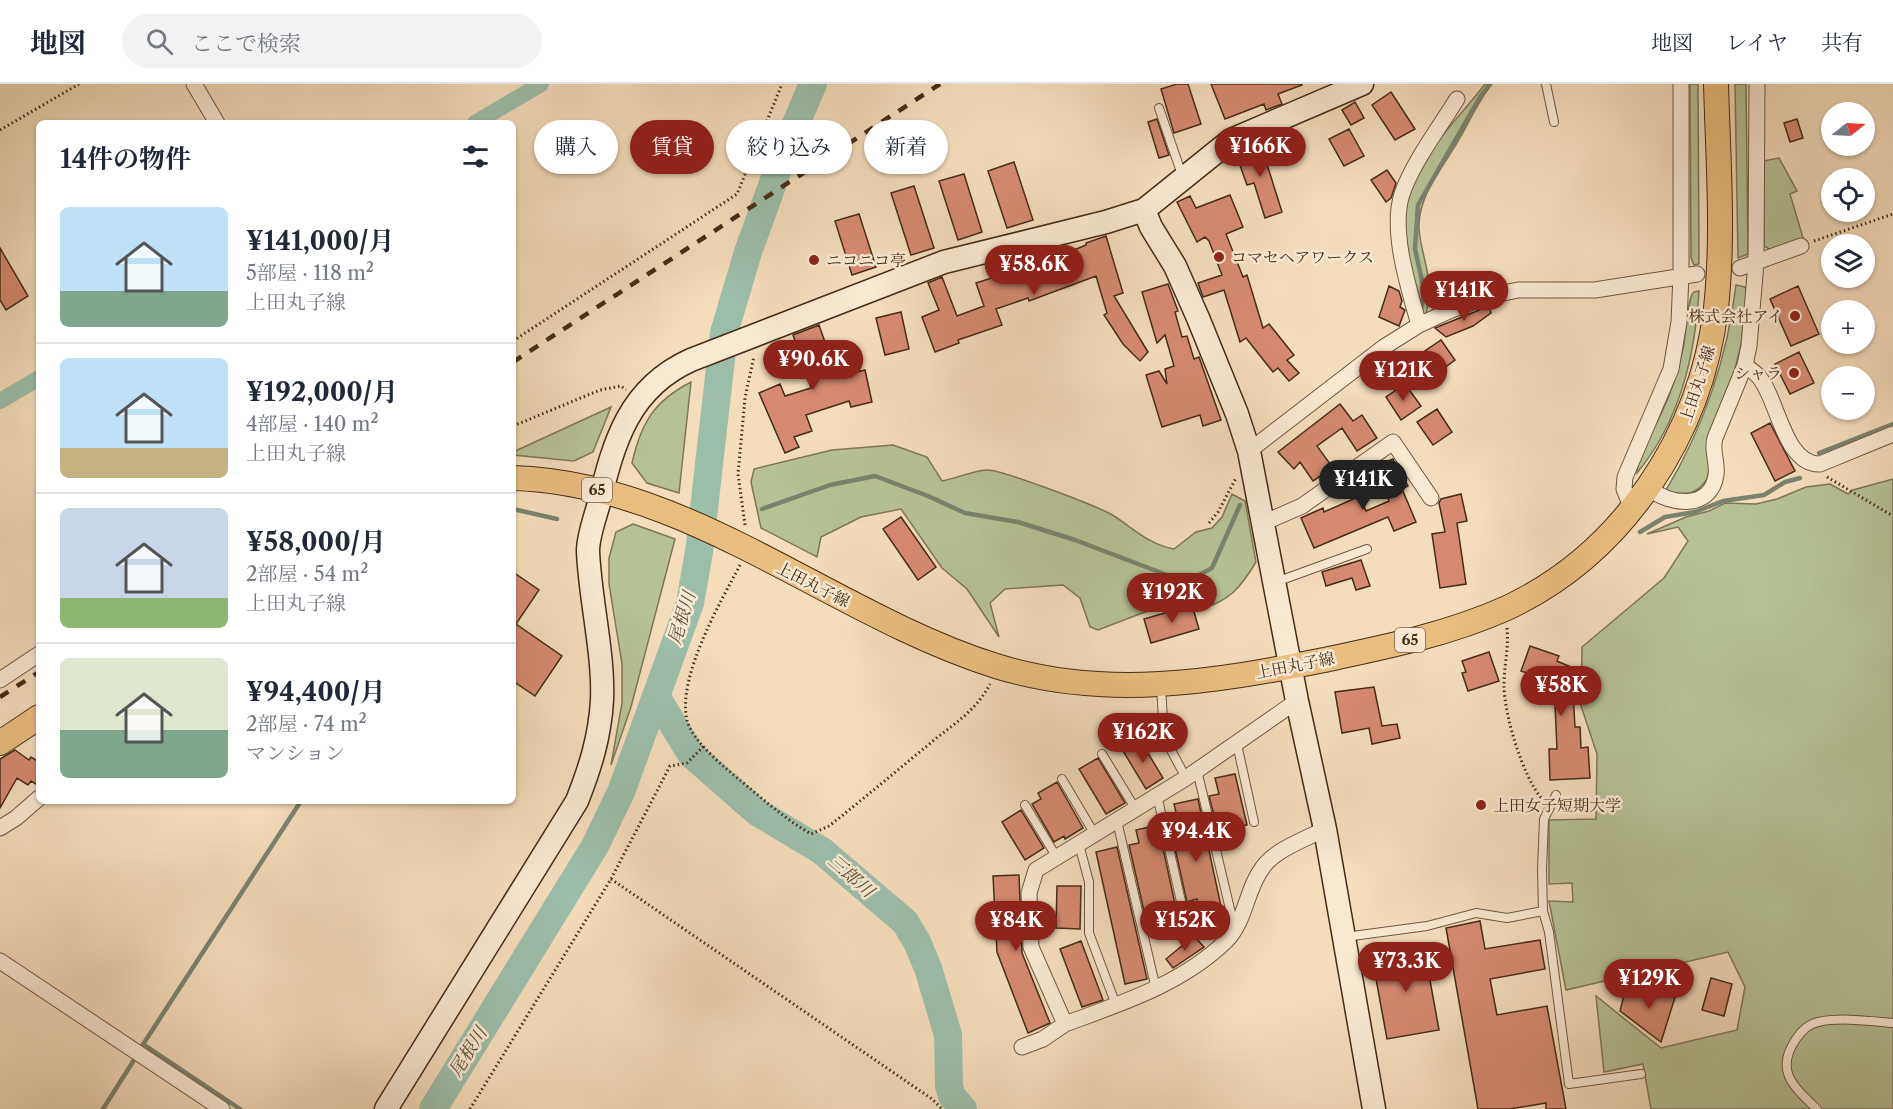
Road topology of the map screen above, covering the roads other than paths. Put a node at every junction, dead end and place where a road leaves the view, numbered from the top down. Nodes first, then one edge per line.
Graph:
1 (194, 84) edge
2 (1362, 84) edge
3 (1546, 84) edge
4 (1680, 84) edge
5 (1716, 84) edge
6 (1757, 84) edge
7 (1457, 99) dead end
8 (1159, 108) dead end
9 (215, 120) edge
10 (1554, 122) dead end
11 (1184, 180) junction
12 (1144, 210) junction
13 (1801, 246) road end
14 (1756, 263) junction
15 (1740, 268) dead end
16 (1697, 274) dead end
17 (1681, 275) junction
18 (1419, 325) junction
19 (1745, 365) junction
20 (1893, 434) edge
21 (1250, 456) junction
22 (516, 478) edge
23 (1649, 488) junction
24 (602, 491) junction
25 (1431, 498) dead end
26 (1632, 509) junction
27 (1263, 523) junction
28 (1367, 549) dead end
29 (1274, 582) junction
30 (36, 656) edge
31 (1291, 666) junction
32 (0, 680) edge
33 (1161, 686) junction
34 (1297, 701) junction
35 (36, 719) edge
36 (1, 741) edge
37 (1237, 744) junction
38 (1102, 754) dead end
39 (1192, 774) junction
40 (1062, 779) dead end
41 (1157, 795) junction
42 (1556, 795) dead end
43 (36, 801) edge
44 (1025, 805) dead end
45 (1135, 808) junction
46 (1117, 819) junction
47 (1254, 822) dead end
48 (0, 828) edge
49 (1325, 829) junction
50 (1094, 833) junction
51 (1078, 843) junction
52 (1056, 856) junction
53 (1182, 906) dead end
54 (1542, 911) junction
55 (1235, 931) junction
56 (1343, 937) junction
57 (0, 961) edge
58 (1156, 989) junction
59 (1116, 1005) junction
60 (1893, 1023) edge
61 (1065, 1024) junction
62 (1022, 1047) dead end
63 (1641, 1074) dead end
64 (222, 1109) edge
65 (386, 1109) edge
66 (1374, 1109) edge
67 (1817, 1109) edge

1 - 9 street
2 - 11 street
3 - 10 lane
4 - 17 street
5 - 23 main road, 上田丸子線 / 65
6 - 14 street
7 - 18 street
8 - 11 lane
11 - 12 street
12 - 21 street
12 - 24 street
13 - 14 street
14 - 15 street
14 - 19 street
16 - 17 street
17 - 18 street
17 - 26 street
18 - 21 street
19 - 20 street
19 - 23 street
21 - 27 street
22 - 24 main road, 上田丸子線 / 65
23 - 26 main road, 上田丸子線 / 65
24 - 33 main road, 上田丸子線 / 65
24 - 65 street
25 - 27 street
26 - 31 main road, 上田丸子線 / 65
27 - 29 street
28 - 29 lane
29 - 31 street
30 - 32 street
31 - 33 main road, 上田丸子線 / 65
31 - 34 street
33 - 39 lane
34 - 37 street
34 - 49 street
35 - 36 main road
37 - 39 street
37 - 47 lane
38 - 45 lane
39 - 41 street
39 - 55 lane
40 - 50 lane
41 - 45 street
41 - 53 lane
42 - 54 lane
43 - 48 street
44 - 52 lane
45 - 46 street
46 - 50 street
46 - 58 lane
49 - 55 street
49 - 56 street
50 - 51 street
51 - 52 street
51 - 59 lane
52 - 61 street
54 - 56 lane
54 - 63 lane
55 - 58 street
56 - 66 street
57 - 64 street
58 - 59 street
59 - 61 street
60 - 67 lane
61 - 62 street

